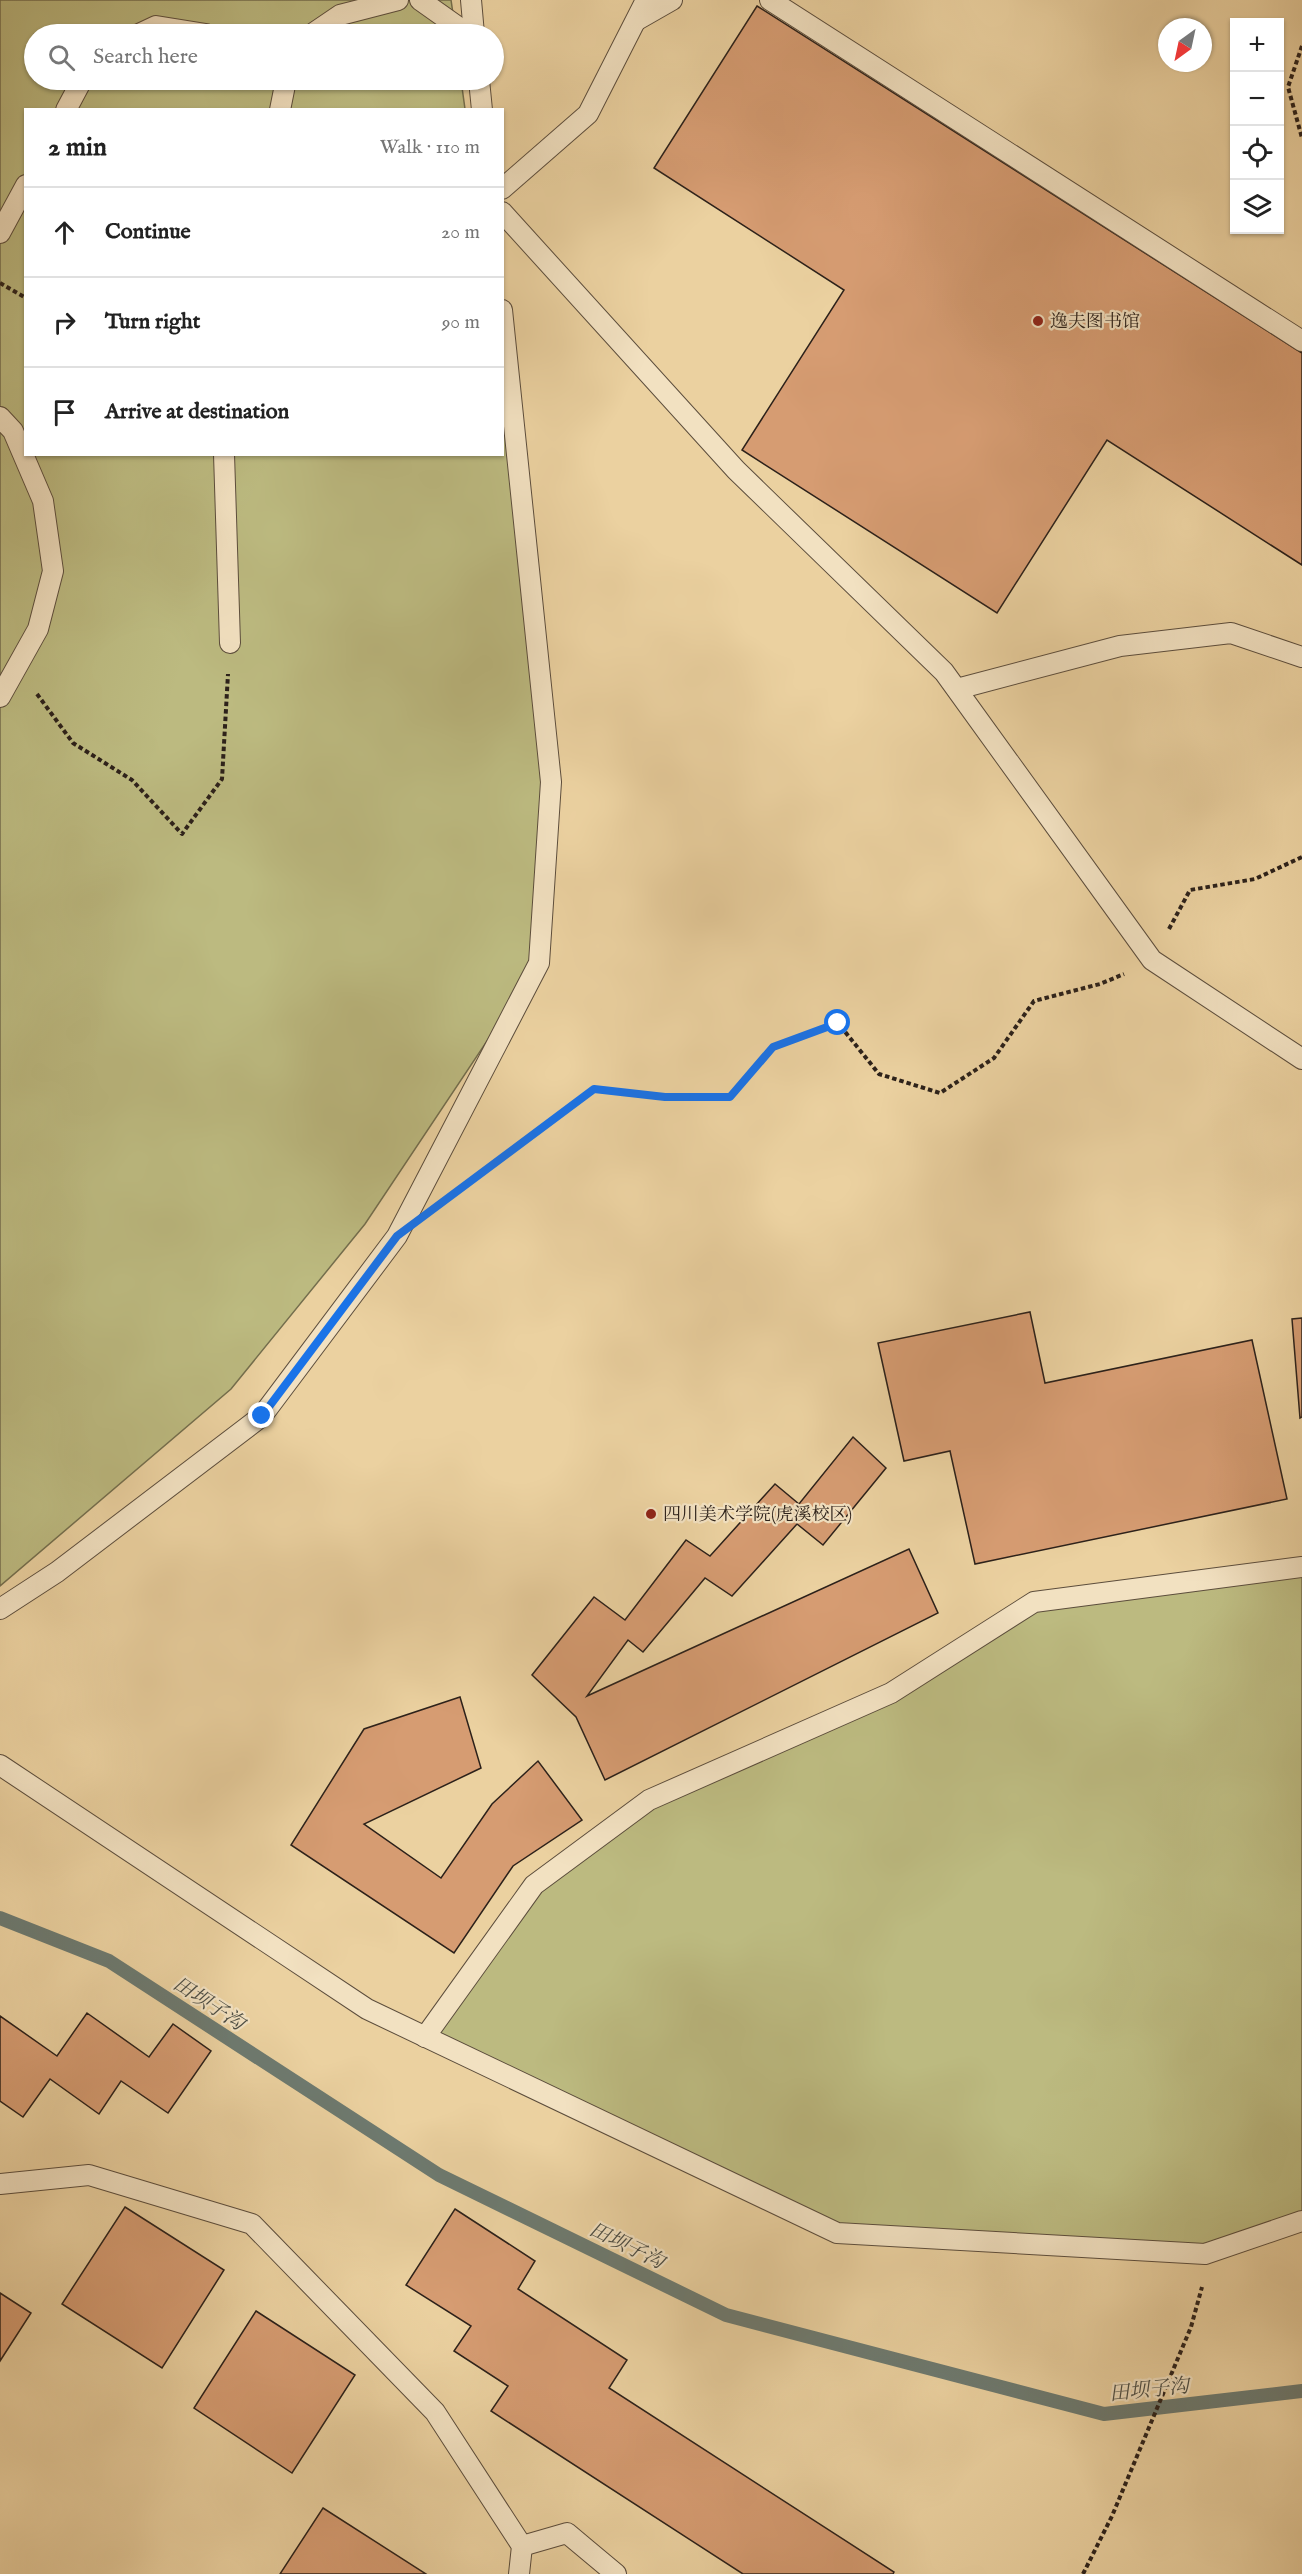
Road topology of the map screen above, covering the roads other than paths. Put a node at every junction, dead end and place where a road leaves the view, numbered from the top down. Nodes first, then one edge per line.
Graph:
1 (398, 0) edge
2 (420, 0) edge
3 (471, 0) edge
4 (646, 0) edge
5 (672, 0) edge
6 (770, 0) edge
7 (637, 20) junction
8 (327, 24) edge
9 (454, 24) edge
10 (473, 24) edge
11 (77, 90) edge
12 (284, 90) edge
13 (480, 90) edge
14 (67, 108) edge
15 (280, 108) edge
16 (482, 108) edge
17 (504, 187) edge
18 (24, 189) edge
19 (504, 214) edge
20 (0, 233) edge
21 (504, 329) edge
22 (1302, 341) edge
23 (0, 417) edge
24 (224, 456) edge
25 (230, 643) road end
26 (1302, 657) edge
27 (957, 689) junction
28 (0, 697) edge
29 (1302, 1059) edge
30 (1302, 1568) edge
31 (0, 1609) edge
32 (0, 1765) edge
33 (425, 2037) junction
34 (0, 2184) edge
35 (1302, 2221) edge
36 (522, 2546) junction
37 (519, 2574) edge
38 (616, 2574) edge

1 - 8 lane
2 - 9 lane
3 - 10 lane
4 - 7 lane
5 - 7 lane
6 - 22 lane
7 - 17 lane
11 - 14 lane
12 - 15 lane
13 - 16 lane
18 - 20 lane
19 - 27 lane
21 - 31 lane
23 - 28 lane
24 - 25 lane
26 - 27 lane
27 - 29 lane
30 - 33 lane
32 - 33 lane
33 - 35 lane
34 - 36 lane
36 - 37 lane
36 - 38 lane

